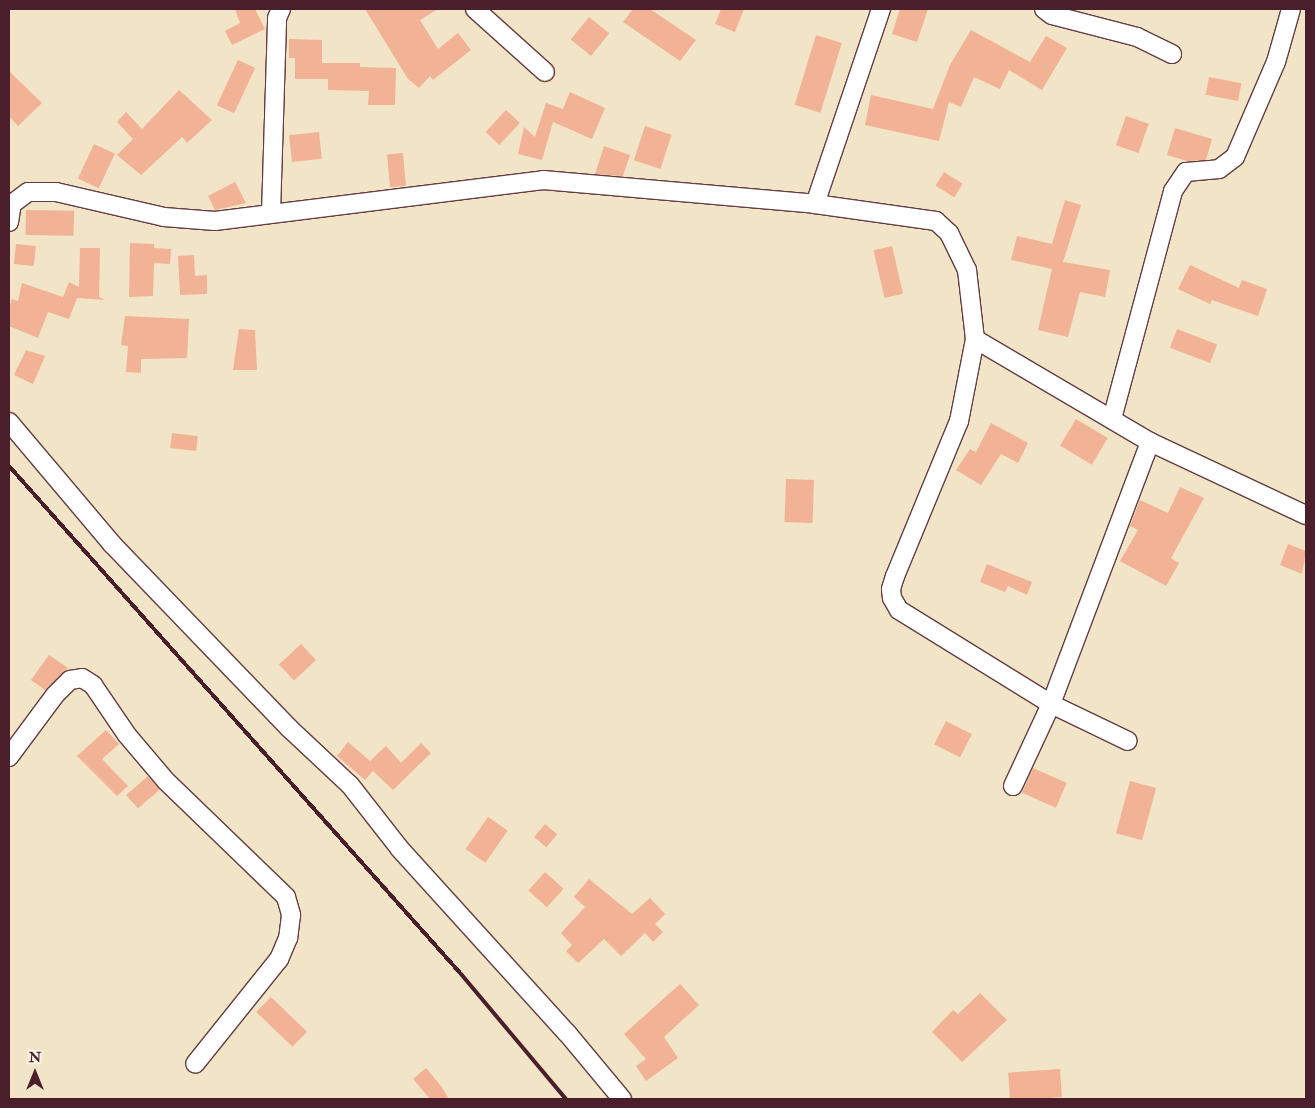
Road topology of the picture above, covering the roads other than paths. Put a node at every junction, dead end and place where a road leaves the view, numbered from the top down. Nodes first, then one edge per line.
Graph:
1 (281, 9) edge
2 (475, 9) edge
3 (881, 9) edge
4 (1044, 9) edge
5 (1291, 9) edge
6 (1172, 54) dead end
7 (545, 72) dead end
8 (815, 204) junction
9 (271, 213) junction
10 (9, 222) edge
11 (975, 339) junction
12 (1112, 419) junction
13 (9, 422) edge
14 (1150, 442) junction
15 (1306, 514) edge
16 (1051, 704) junction
17 (1128, 741) dead end
18 (9, 757) edge
19 (1013, 786) dead end
20 (195, 1064) dead end
21 (622, 1099) edge

1 - 9 street
2 - 7 street
3 - 8 street
4 - 6 street
5 - 12 street
8 - 9 street
8 - 11 street
9 - 10 street
11 - 12 street
11 - 16 street
12 - 14 street
13 - 21 street
14 - 15 street
14 - 16 street
16 - 17 street
16 - 19 street
18 - 20 street

